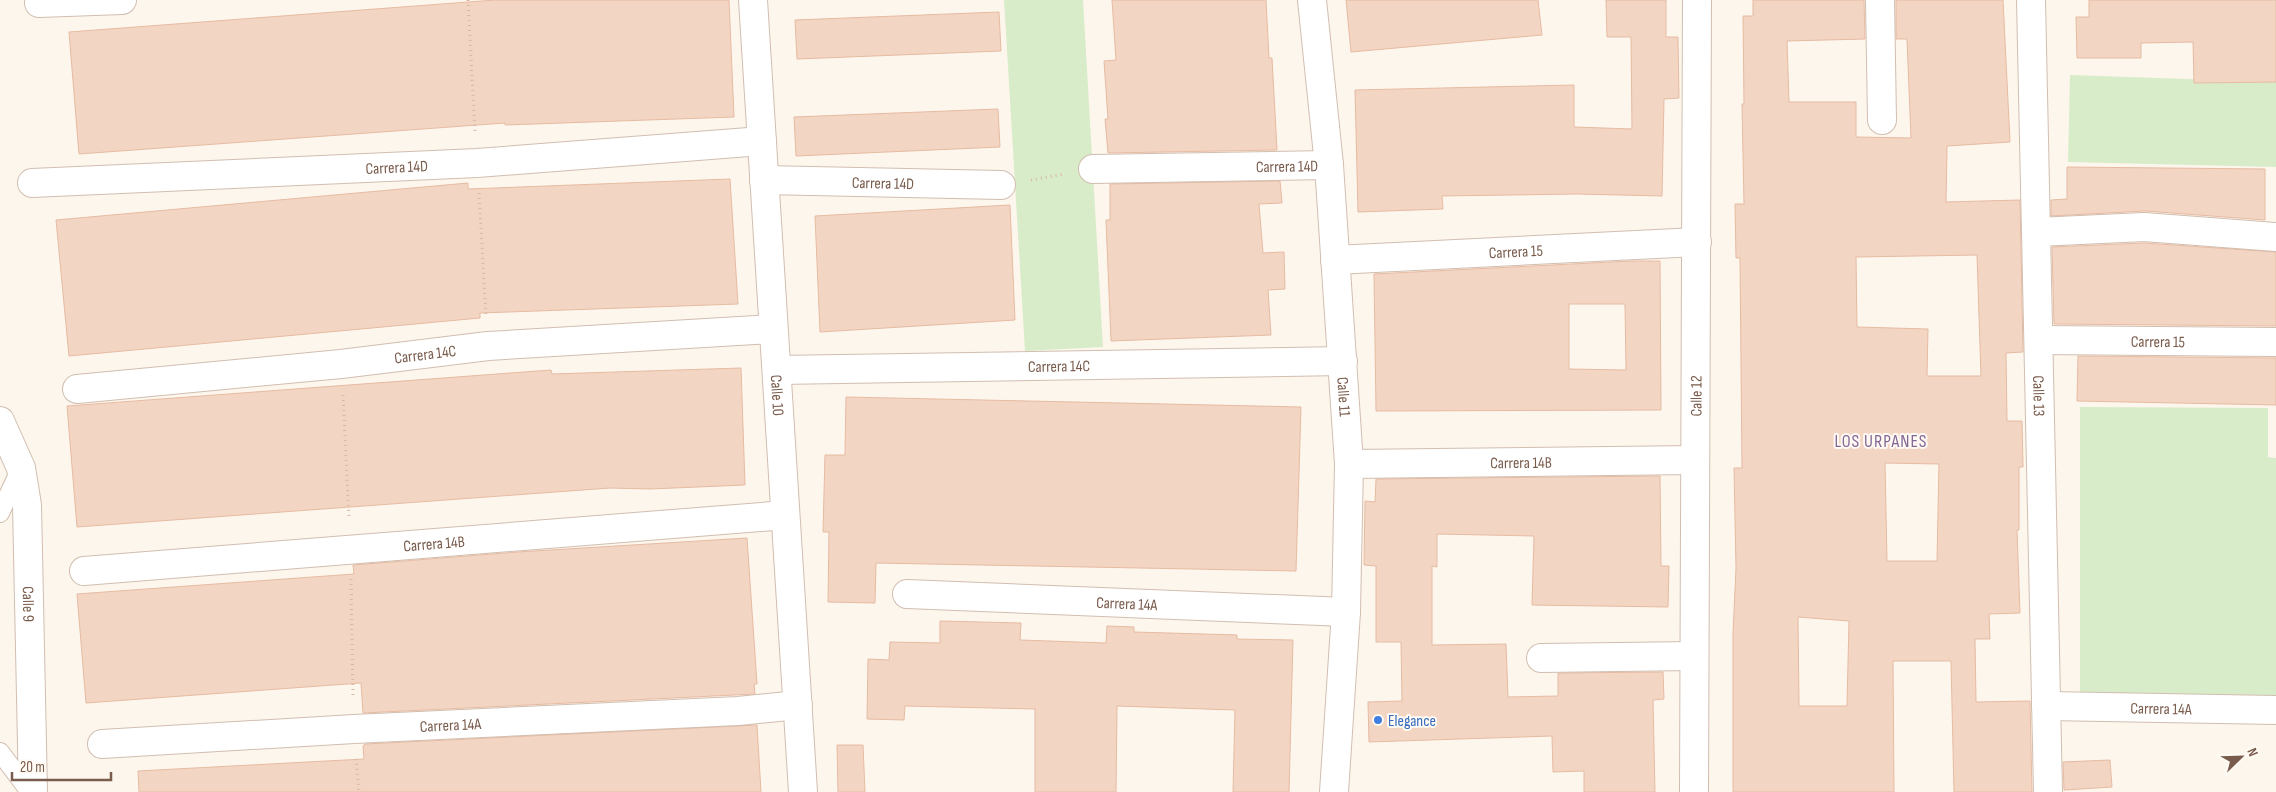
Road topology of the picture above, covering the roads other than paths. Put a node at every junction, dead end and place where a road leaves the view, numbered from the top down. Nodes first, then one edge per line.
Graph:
1 (122, 0) edge
2 (753, 0) edge
3 (1312, 0) edge
4 (1698, 0) edge
5 (1880, 0) edge
6 (2031, 0) edge
7 (38, 2) dead end
8 (1882, 120) dead end
9 (762, 141) junction
10 (1329, 165) junction
11 (1093, 169) road end
12 (764, 180) junction
13 (32, 183) dead end
14 (1001, 185) road end
15 (2036, 232) junction
16 (2276, 237) edge
17 (1696, 242) junction
18 (1335, 260) junction
19 (774, 330) junction
20 (2039, 340) junction
21 (2276, 342) edge
22 (1343, 361) junction
23 (776, 370) junction
24 (77, 389) dead end
25 (0, 421) edge
26 (1695, 460) junction
27 (1349, 464) junction
28 (21, 468) junction
29 (0, 513) edge
30 (785, 515) junction
31 (84, 570) dead end
32 (907, 594) dead end
33 (1346, 612) junction
34 (1694, 656) junction
35 (1541, 658) dead end
36 (798, 705) junction
37 (2046, 706) junction
38 (2276, 710) edge
39 (102, 744) dead end
40 (0, 752) edge
41 (32, 792) edge
42 (803, 792) edge
43 (1334, 792) edge
44 (1694, 792) edge
45 (2048, 792) edge

1 - 7 street
2 - 9 street, Calle 10
3 - 10 street, Calle 11
4 - 17 street, Calle 12
5 - 8 street
6 - 15 street, Calle 13
9 - 12 street, Calle 10
9 - 13 street, Carrera 14D
10 - 11 street, Carrera 14D
10 - 18 street, Calle 11
12 - 14 street, Carrera 14D
12 - 19 street, Calle 10
15 - 16 street
15 - 20 street, Calle 13
17 - 18 street, Carrera 15
17 - 26 street, Calle 12
18 - 22 street, Calle 11
19 - 23 street, Calle 10
19 - 24 street, Carrera 14C
20 - 21 street, Carrera 15
20 - 37 street, Calle 13
22 - 23 street, Carrera 14C
22 - 27 street, Calle 11
23 - 30 street, Calle 10
25 - 28 street, Calle 9
26 - 27 street, Carrera 14B
26 - 34 street, Calle 12
27 - 33 street, Calle 11
28 - 29 lane
28 - 41 street, Calle 9
30 - 31 street, Carrera 14B
30 - 36 street, Calle 10
32 - 33 street, Carrera 14A
33 - 43 street, Calle 11
34 - 35 street
34 - 44 street, Calle 12
36 - 39 street, Carrera 14A
36 - 42 street, Calle 10
37 - 38 street, Carrera 14A
37 - 45 street, Calle 13
40 - 41 lane

